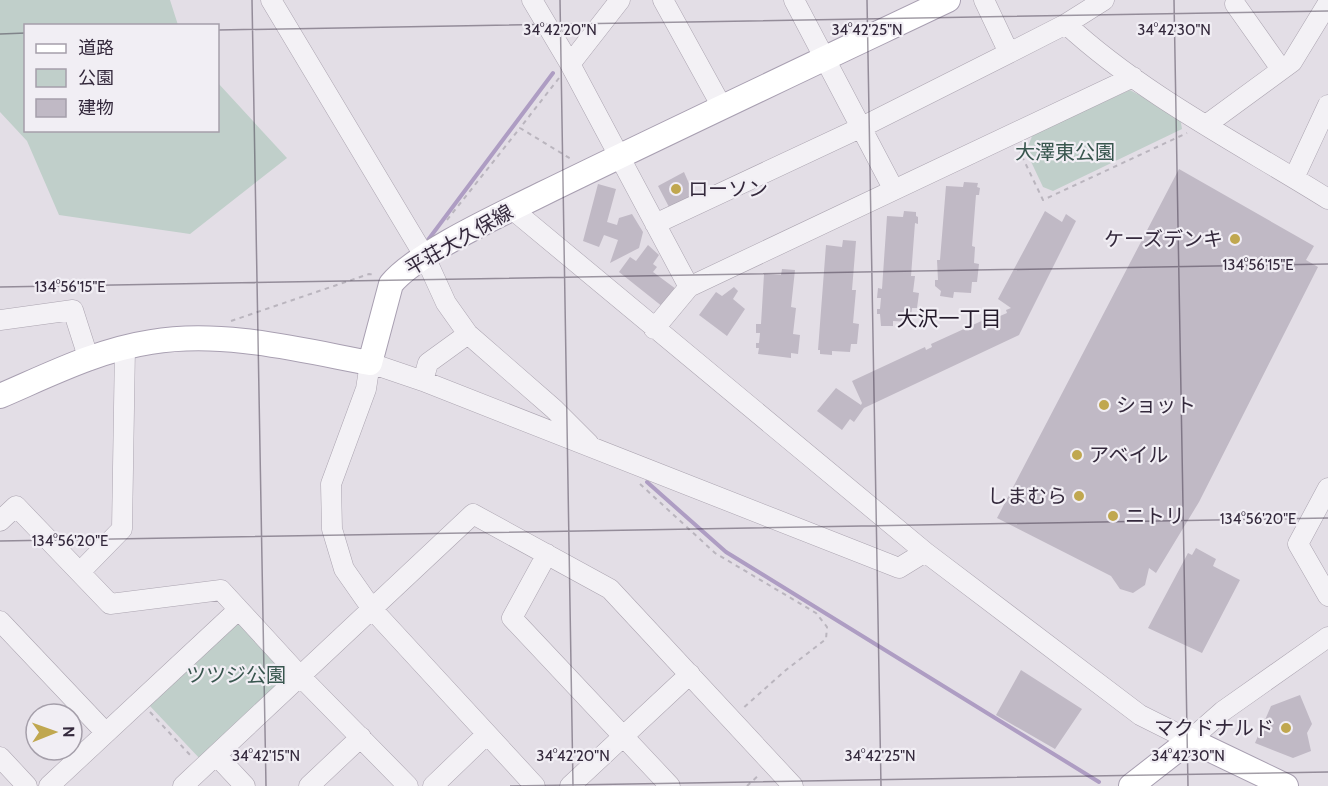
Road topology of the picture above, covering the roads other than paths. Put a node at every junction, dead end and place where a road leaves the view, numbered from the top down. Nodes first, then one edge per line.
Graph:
1 (270, 0) edge
2 (532, 0) edge
3 (620, 0) edge
4 (663, 0) edge
5 (794, 0) edge
6 (948, 0) edge
7 (984, 0) edge
8 (1104, 0) edge
9 (1235, 1) edge
10 (1328, 3) edge
11 (1066, 24) junction
12 (1009, 53) junction
13 (823, 59) junction
14 (570, 64) junction
15 (1281, 69) junction
16 (1132, 77) junction
17 (1328, 105) edge
18 (722, 107) junction
19 (1206, 125) junction
20 (860, 128) junction
21 (620, 156) junction
22 (1294, 178) junction
23 (894, 190) junction
24 (1328, 199) edge
25 (512, 209) junction
26 (655, 224) junction
27 (424, 257) junction
28 (689, 287) junction
29 (0, 320) edge
30 (654, 329) junction
31 (468, 334) junction
32 (125, 347) junction
33 (89, 360) junction
34 (370, 363) junction
35 (423, 381) junction
36 (0, 396) edge
37 (594, 449) junction
38 (1328, 488) edge
39 (0, 521) edge
40 (925, 552) junction
41 (547, 554) junction
42 (81, 571) junction
43 (1322, 571) edge
44 (1328, 596) edge
45 (372, 609) junction
46 (238, 610) junction
47 (0, 621) edge
48 (1328, 637) edge
49 (690, 674) junction
50 (301, 677) junction
51 (106, 733) junction
52 (488, 734) junction
53 (623, 735) junction
54 (361, 737) junction
55 (1190, 740) junction
56 (0, 757) edge
57 (209, 762) junction
58 (27, 786) edge
59 (49, 786) edge
60 (183, 786) edge
61 (245, 786) edge
62 (309, 786) edge
63 (408, 786) edge
64 (433, 786) edge
65 (535, 786) edge
66 (570, 786) edge
67 (670, 786) edge
68 (794, 786) edge
69 (1131, 786) edge
70 (1286, 786) edge

1 - 27 street
2 - 14 street
3 - 14 street
4 - 18 street
5 - 13 street
6 - 13 main road, 平荘大久保線
7 - 12 street
8 - 11 street
9 - 15 street
10 - 15 street
11 - 12 street
11 - 16 street
12 - 20 street
13 - 18 main road, 平荘大久保線
13 - 20 street
14 - 21 street
15 - 19 street
16 - 19 street
16 - 23 street
17 - 22 street
18 - 21 main road, 平荘大久保線
19 - 22 street
20 - 23 street
20 - 26 street
21 - 25 main road, 平荘大久保線
21 - 26 street
22 - 24 street
23 - 28 street
25 - 27 main road, 平荘大久保線
25 - 30 street
26 - 28 street
27 - 31 street
27 - 34 main road, 平荘大久保線
28 - 30 street
29 - 33 street
30 - 40 street
31 - 35 street
31 - 37 street
32 - 33 main road
32 - 34 main road
32 - 42 street
33 - 36 main road
34 - 35 street
34 - 45 street
35 - 37 street
37 - 40 street
38 - 43 street
39 - 42 street
40 - 55 street
41 - 45 street
41 - 49 street
41 - 53 street
42 - 46 street
43 - 44 street
45 - 50 street
45 - 52 street
46 - 50 street
46 - 51 street
47 - 51 street
48 - 55 street
49 - 53 street
49 - 68 street
50 - 54 street
50 - 57 street
51 - 59 street
52 - 64 street
52 - 65 street
53 - 66 street
53 - 67 street
54 - 62 street
54 - 63 street
55 - 69 main road
55 - 70 main road
56 - 58 street
57 - 60 street
57 - 61 street

